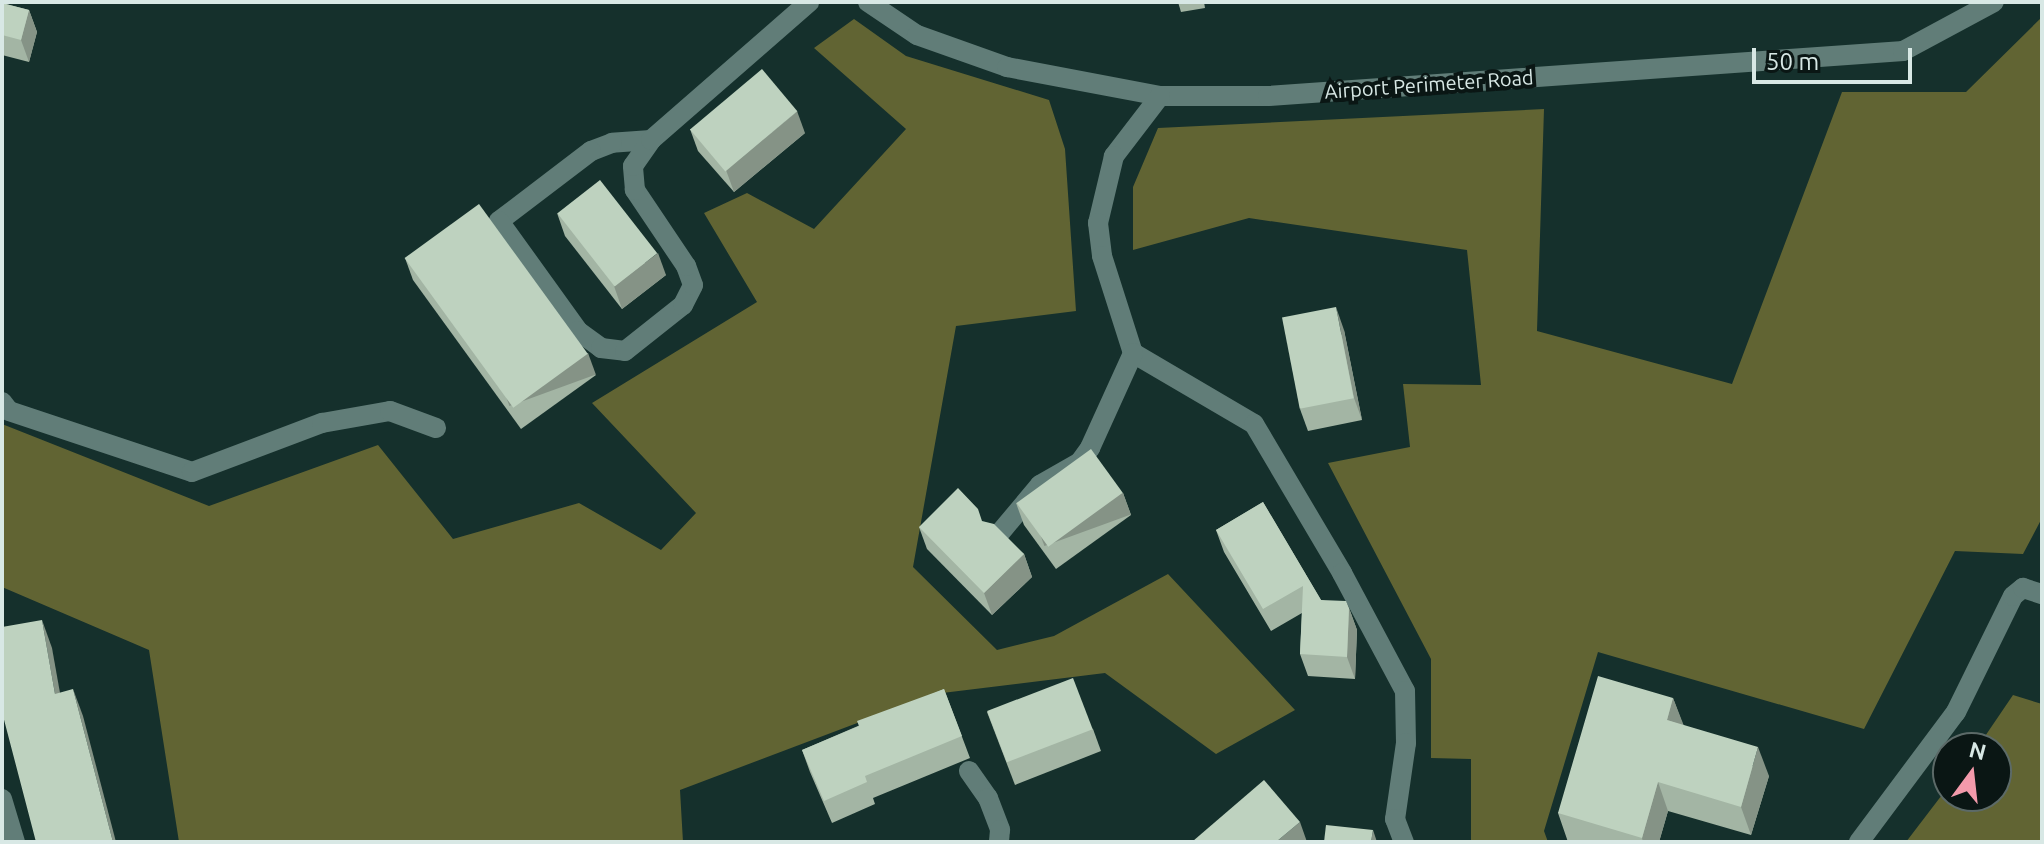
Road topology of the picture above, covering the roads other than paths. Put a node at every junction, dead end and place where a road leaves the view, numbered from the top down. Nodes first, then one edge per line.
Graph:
1 (809, 2) edge
2 (868, 2) edge
3 (1994, 2) edge
4 (1160, 96) junction
5 (651, 140) junction
6 (1133, 353) junction
7 (2, 402) edge
8 (436, 428) dead end
9 (999, 534) edge
10 (2042, 594) edge
11 (969, 771) dead end
12 (2, 799) edge
13 (15, 842) edge
14 (999, 842) edge
15 (1404, 842) edge
16 (1859, 842) edge

1 - 5 street
2 - 4 street, Airport Perimeter Road
3 - 4 street, Airport Perimeter Road
4 - 6 street
5 - 5 street
6 - 9 street
6 - 15 street
7 - 8 street
10 - 16 street
11 - 14 street
12 - 13 street

